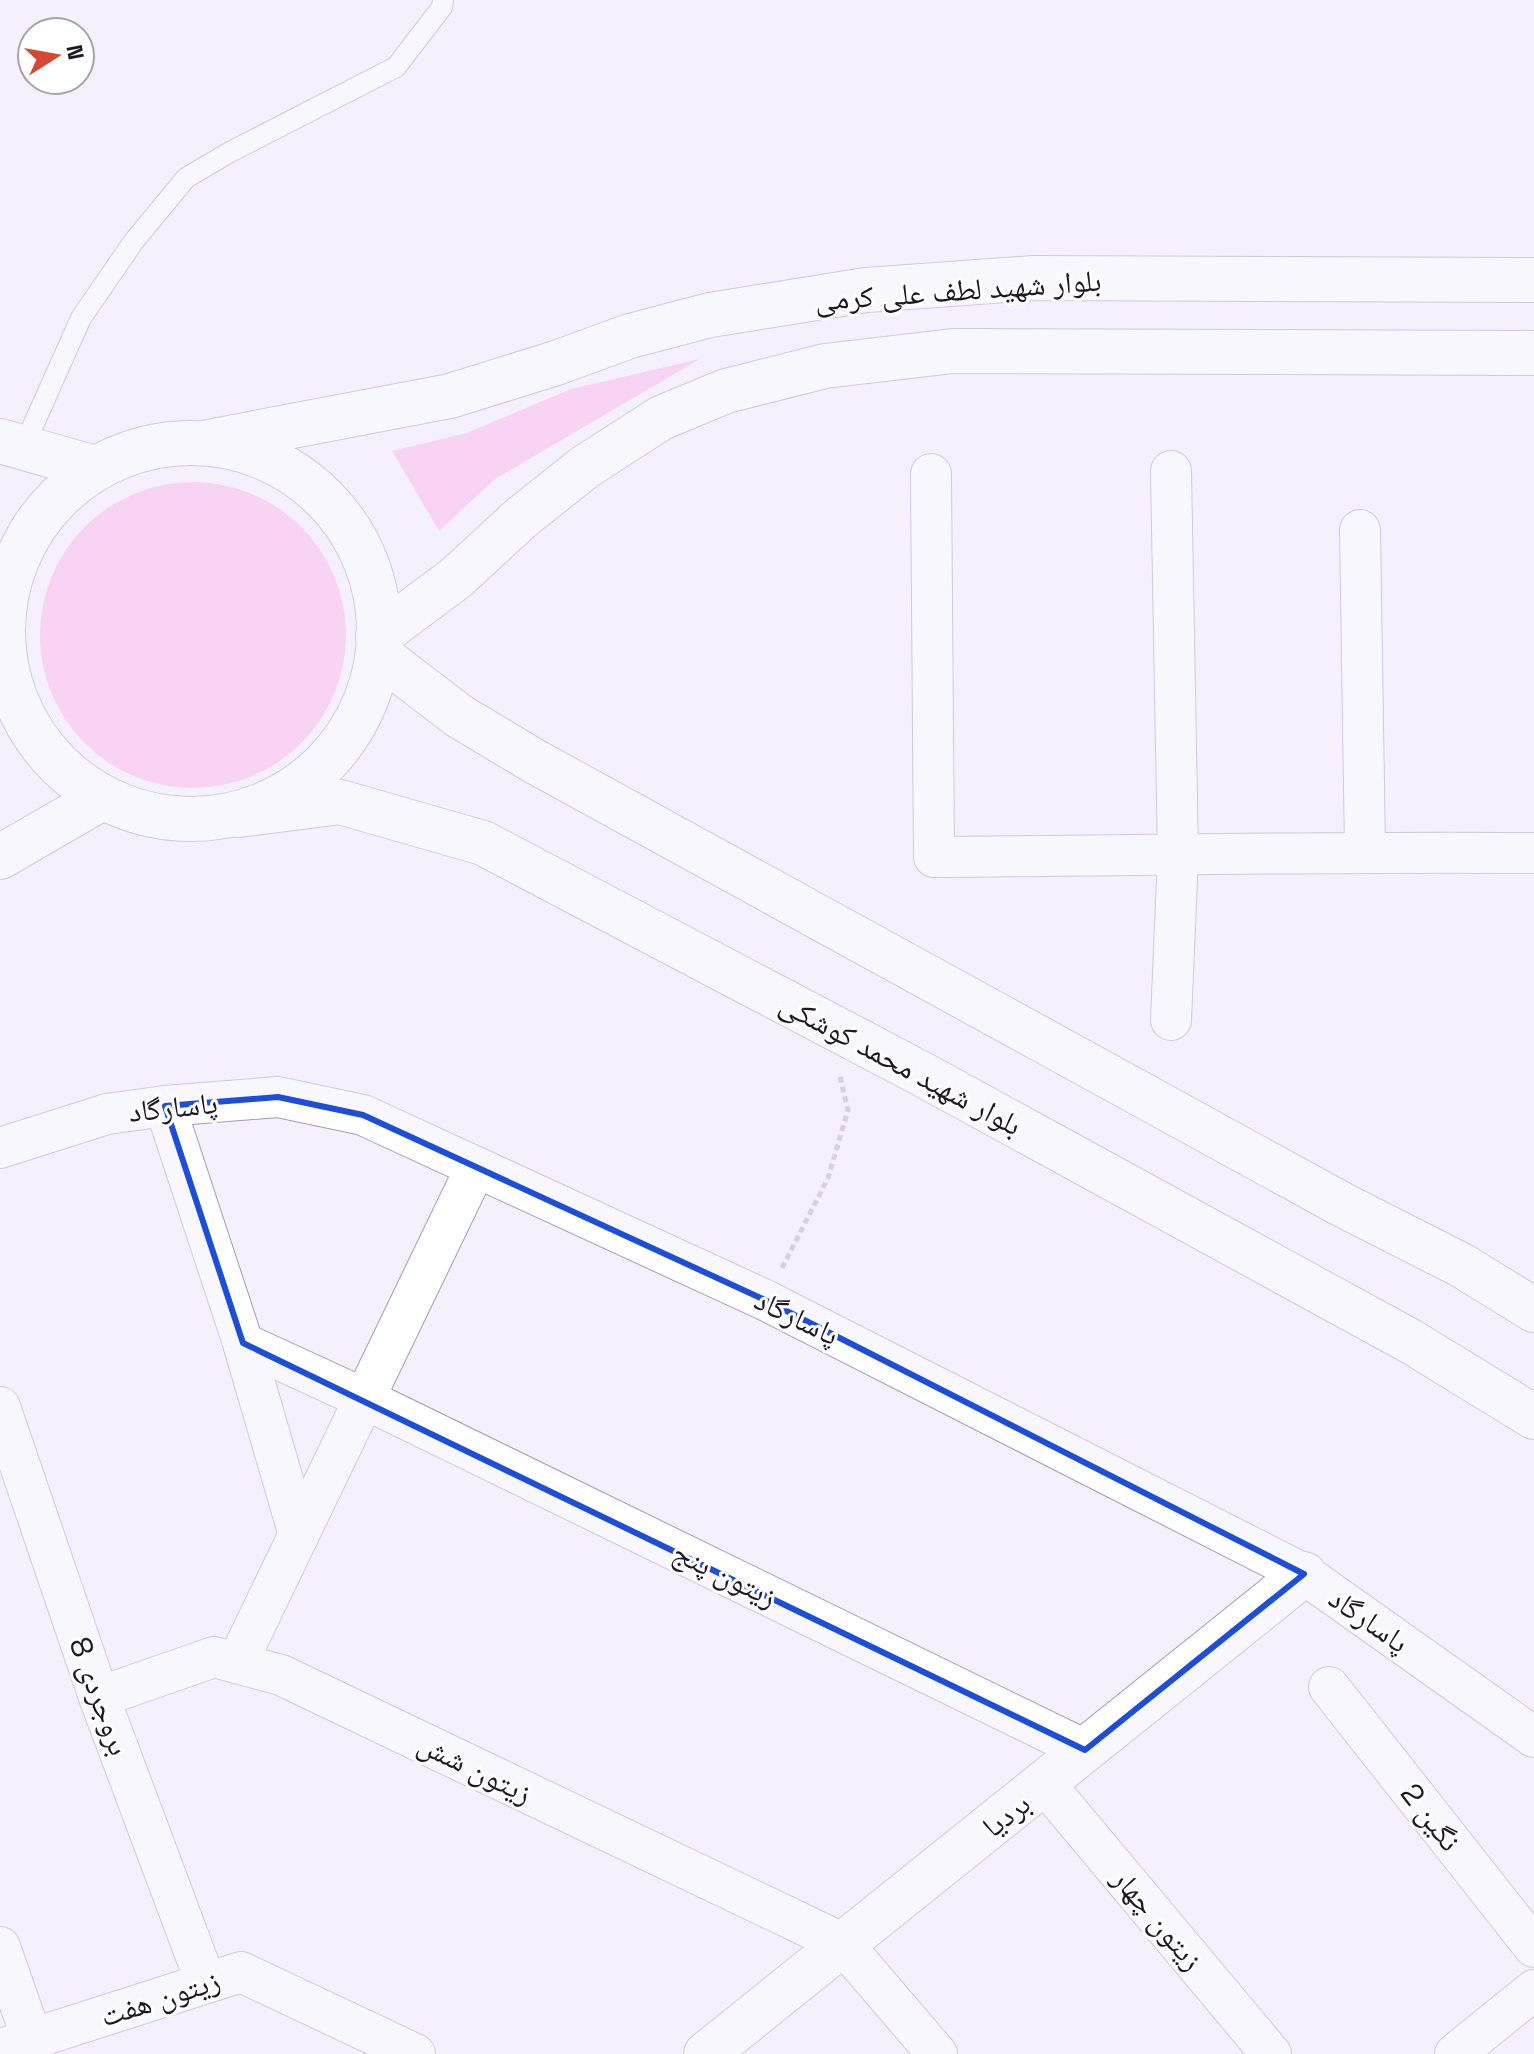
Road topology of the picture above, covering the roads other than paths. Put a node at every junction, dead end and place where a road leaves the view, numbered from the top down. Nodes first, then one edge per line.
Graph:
1 (443, 0) edge
2 (1534, 280) edge
3 (1534, 353) edge
4 (208, 442) junction
5 (11, 445) edge
6 (95, 468) junction
7 (1171, 471) dead end
8 (931, 474) dead end
9 (1360, 530) dead end
10 (1, 622) edge
11 (378, 645) junction
12 (3, 675) edge
13 (102, 798) junction
14 (238, 815) junction
15 (1365, 851) junction
16 (1534, 853) edge
17 (1178, 856) junction
18 (0, 857) edge
19 (1171, 1020) dead end
20 (165, 1106) junction
21 (0, 1148) edge
22 (476, 1167) junction
23 (1534, 1310) edge
24 (243, 1343) junction
25 (365, 1399) junction
26 (0, 1407) edge
27 (1534, 1417) edge
28 (299, 1535) junction
29 (1304, 1574) junction
30 (237, 1663) junction
31 (1329, 1687) dead end
32 (99, 1697) junction
33 (1534, 1737) edge
34 (1085, 1750) junction
35 (1045, 1784) junction
36 (842, 1943) junction
37 (0, 1947) edge
38 (1534, 1947) edge
39 (206, 1983) junction
40 (1534, 1990) edge
41 (16, 2044) edge
42 (415, 2054) edge
43 (706, 2054) edge
44 (937, 2054) edge
45 (1271, 2054) edge
46 (1455, 2054) edge

1 - 5 lane
2 - 4 main road, بلوار شهید لطف علی کرمی
3 - 11 main road, بلوار شهید لطف علی کرمی
4 - 6 main road, بلوار شهید محمد کوشکی
4 - 11 main road
5 - 6 main road
6 - 10 main road, بلوار شهید محمد کوشکی
7 - 17 street
8 - 17 street
9 - 15 street
10 - 12 main road, بلوار شهید محمد کوشکی
11 - 14 main road
11 - 23 main road
12 - 13 main road, بلوار شهید محمد کوشکی
13 - 14 main road, بلوار شهید محمد کوشکی
13 - 18 main road
14 - 27 main road, بلوار شهید محمد کوشکی
15 - 16 street
15 - 17 street
17 - 19 street
20 - 21 street, پاسارگاد
20 - 22 street, پاسارگاد
20 - 24 street
22 - 25 street
22 - 29 street, پاسارگاد
24 - 25 street, زیتون پنج
24 - 28 street
25 - 28 street
25 - 34 street, زیتون پنج
26 - 32 street, بروجردی 8
28 - 30 street
29 - 33 street, پاسارگاد
29 - 34 main road, بردیا
30 - 32 street, زیتون شش
30 - 36 street, زیتون شش
31 - 38 street, نگین 2
32 - 39 street, بروجردی 8
34 - 35 main road, بردیا
35 - 36 main road, بردیا
35 - 45 street, زیتون چهار
36 - 43 main road, بردیا
36 - 44 street
37 - 41 street
39 - 41 street, زیتون هفت
39 - 42 street, زیتون هفت
40 - 46 street

